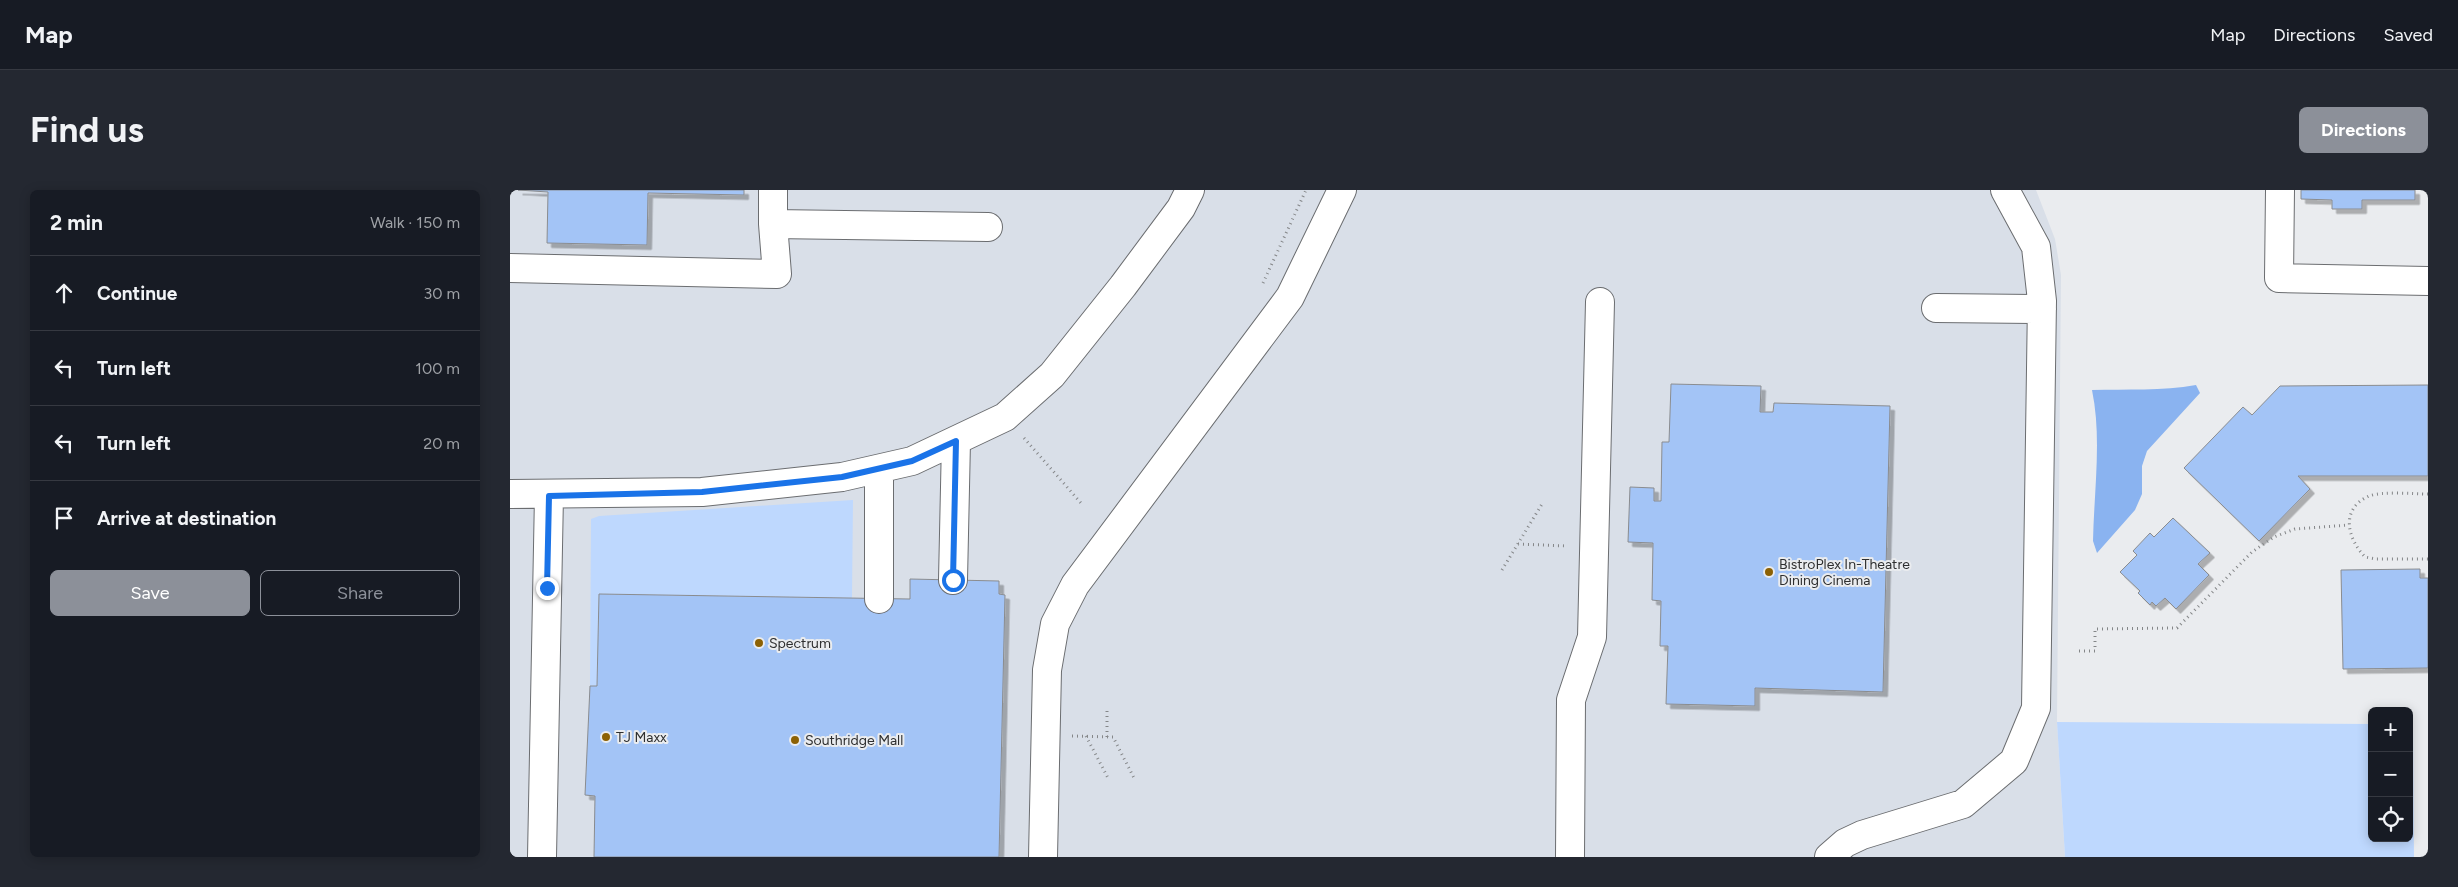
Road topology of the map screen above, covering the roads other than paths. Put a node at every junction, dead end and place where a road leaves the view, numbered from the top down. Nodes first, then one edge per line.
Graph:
1 (773, 190) edge
2 (1190, 190) edge
3 (1342, 190) edge
4 (2005, 190) edge
5 (2280, 190) edge
6 (773, 224) junction
7 (988, 227) dead end
8 (510, 268) edge
9 (2428, 281) edge
10 (1600, 302) dead end
11 (1936, 308) dead end
12 (2042, 310) junction
13 (956, 441) junction
14 (879, 470) junction
15 (510, 494) edge
16 (549, 496) junction
17 (953, 580) dead end
18 (879, 599) dead end
19 (542, 857) edge
20 (1043, 857) edge
21 (1570, 857) edge
22 (1829, 857) edge

1 - 6 street
2 - 13 street
3 - 20 street
4 - 12 street
5 - 9 street
6 - 7 street
6 - 8 street
10 - 21 street
11 - 12 street
12 - 22 street
13 - 14 street
13 - 17 street
14 - 16 street
14 - 18 street
15 - 16 street
16 - 19 street

